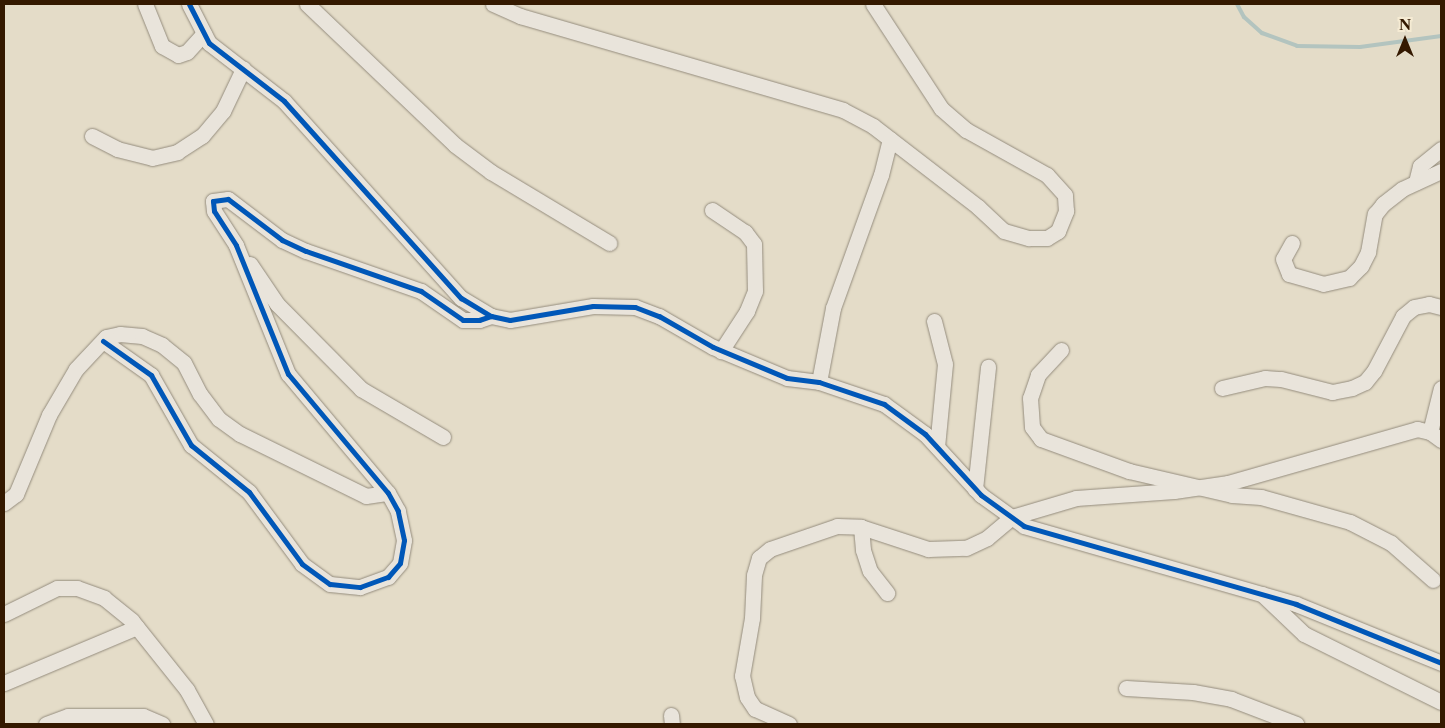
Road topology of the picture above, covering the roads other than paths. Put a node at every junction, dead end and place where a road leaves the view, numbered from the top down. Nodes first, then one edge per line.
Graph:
1 (145, 4) edge
2 (189, 4) edge
3 (307, 4) edge
4 (493, 4) edge
5 (873, 4) edge
6 (204, 33) junction
7 (243, 69) junction
8 (92, 136) dead end
9 (890, 139) junction
10 (1441, 149) edge
11 (1441, 171) edge
12 (1416, 182) junction
13 (712, 210) dead end
14 (609, 243) dead end
15 (1292, 243) dead end
16 (236, 245) junction
17 (1441, 307) edge
18 (491, 316) junction
19 (934, 321) dead end
20 (102, 341) junction
21 (1061, 350) dead end
22 (721, 351) junction
23 (988, 367) dead end
24 (819, 382) junction
25 (1222, 388) dead end
26 (1441, 388) edge
27 (1436, 436) edge
28 (443, 437) dead end
29 (937, 447) junction
30 (1200, 487) junction
31 (975, 489) junction
32 (388, 492) junction
33 (4, 503) edge
34 (1012, 518) junction
35 (861, 527) junction
36 (1433, 580) dead end
37 (887, 593) dead end
38 (1262, 594) junction
39 (4, 614) edge
40 (137, 627) junction
41 (1441, 663) edge
42 (4, 683) edge
43 (1126, 688) dead end
44 (1441, 702) edge
45 (46, 724) edge
46 (162, 724) edge
47 (206, 724) edge
48 (789, 724) edge
49 (1296, 724) edge

1 - 6 street
2 - 6 street
3 - 14 street
4 - 9 street
5 - 9 street
6 - 7 street
7 - 8 street
7 - 18 street
9 - 24 street
10 - 12 street
11 - 12 street
12 - 15 street
13 - 22 street
16 - 18 street
16 - 28 street
16 - 32 street
17 - 25 street
18 - 22 street
19 - 29 street
20 - 32 street
20 - 32 street
20 - 33 street
21 - 30 street
22 - 24 street
23 - 31 street
24 - 29 street
26 - 27 street
27 - 30 street
29 - 31 street
30 - 34 street
30 - 36 street
31 - 34 street
34 - 35 street
34 - 38 street
35 - 37 street
35 - 48 street
38 - 41 street
38 - 44 street
39 - 40 street
40 - 42 street
40 - 47 street
43 - 49 street
45 - 46 street

